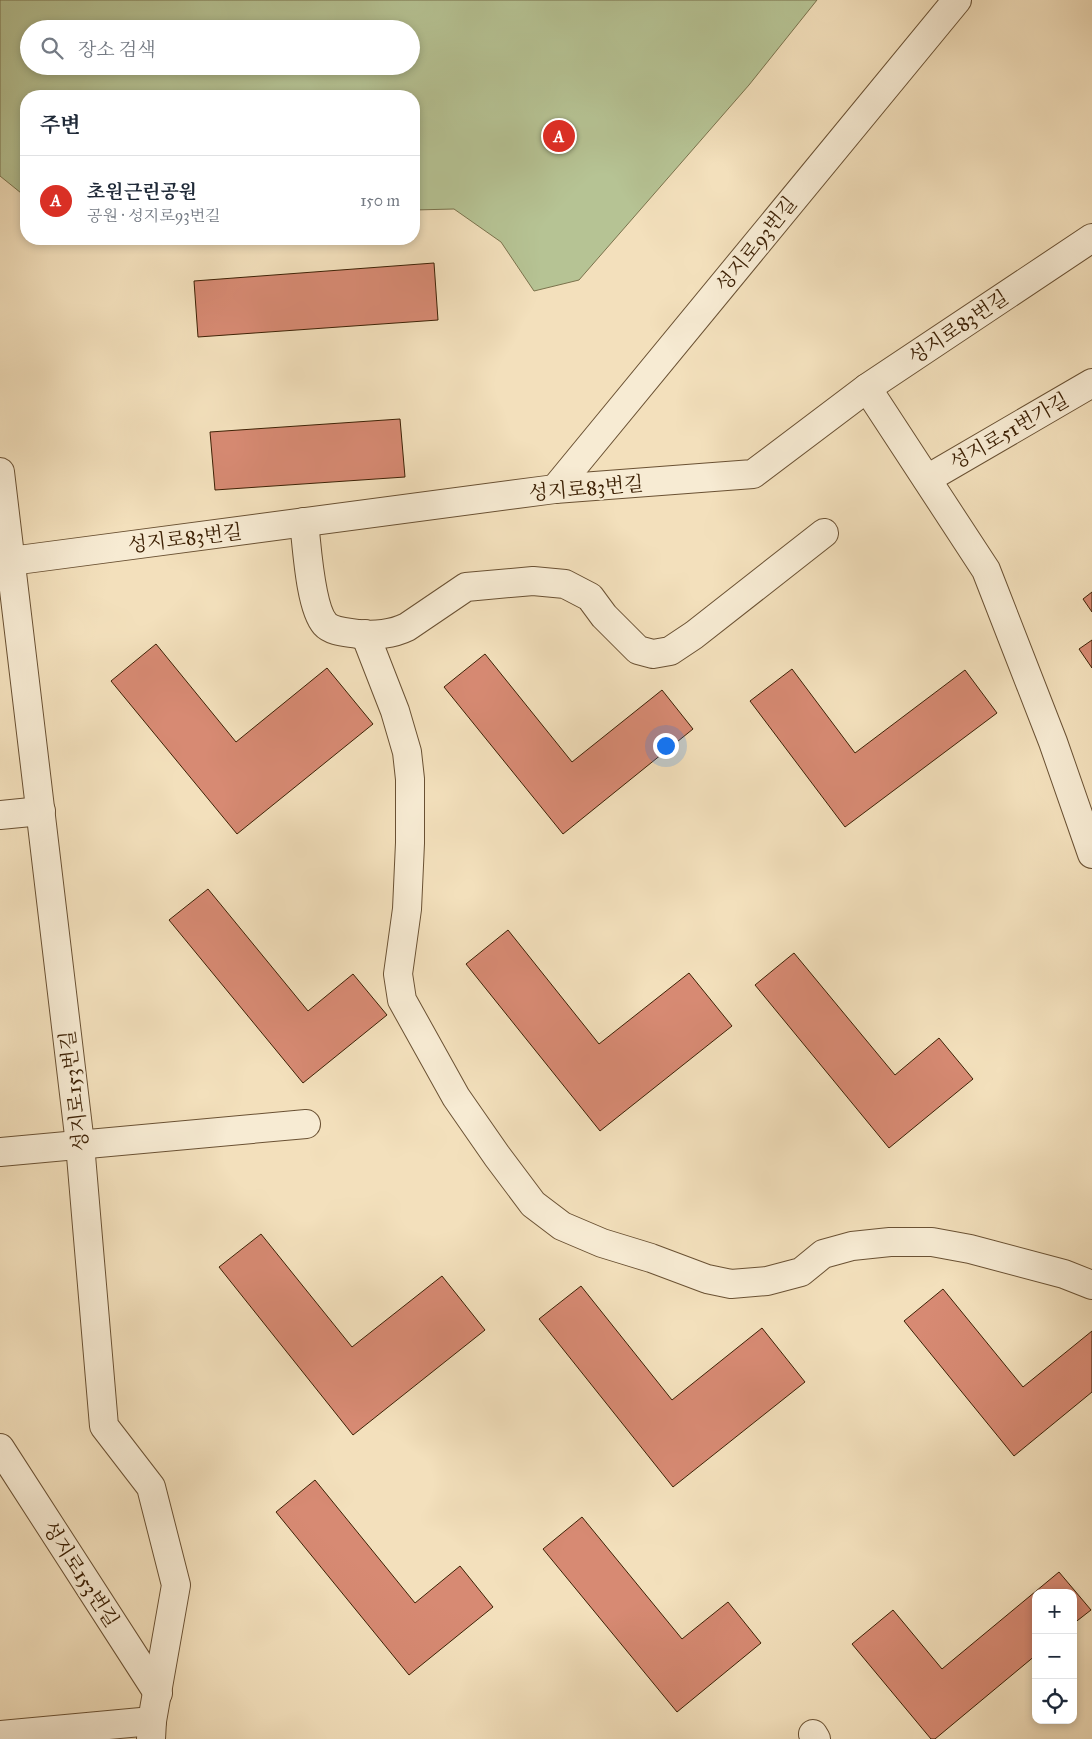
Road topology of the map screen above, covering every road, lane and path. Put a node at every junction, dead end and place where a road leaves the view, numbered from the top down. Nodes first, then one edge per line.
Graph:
1 (957, 0) edge
2 (1092, 238) edge
3 (1092, 383) edge
4 (867, 388) junction
5 (0, 472) edge
6 (926, 479) junction
7 (555, 489) junction
8 (304, 522) junction
9 (824, 533) dead end
10 (11, 561) junction
11 (365, 634) junction
12 (41, 811) junction
13 (0, 815) edge
14 (1092, 854) edge
15 (306, 1124) dead end
16 (80, 1144) junction
17 (0, 1152) edge
18 (1092, 1285) edge
19 (2, 1452) edge
20 (158, 1692) junction
21 (151, 1730) edge
22 (0, 1735) edge

1 - 7 street, 성지로93번길
2 - 4 street, 성지로83번길
3 - 6 street, 성지로51번가길
4 - 6 street
4 - 7 street, 성지로83번길
5 - 10 street, 성지로153번길
6 - 14 street
7 - 8 street, 성지로83번길
8 - 10 street, 성지로83번길
8 - 11 street
9 - 11 street
10 - 12 street, 성지로153번길
11 - 18 street
12 - 13 street
12 - 16 street, 성지로153번길
15 - 16 street
16 - 17 street
16 - 20 street, 성지로153번길
19 - 20 street, 성지로153번길
20 - 21 street, 성지로153번길
21 - 22 street

